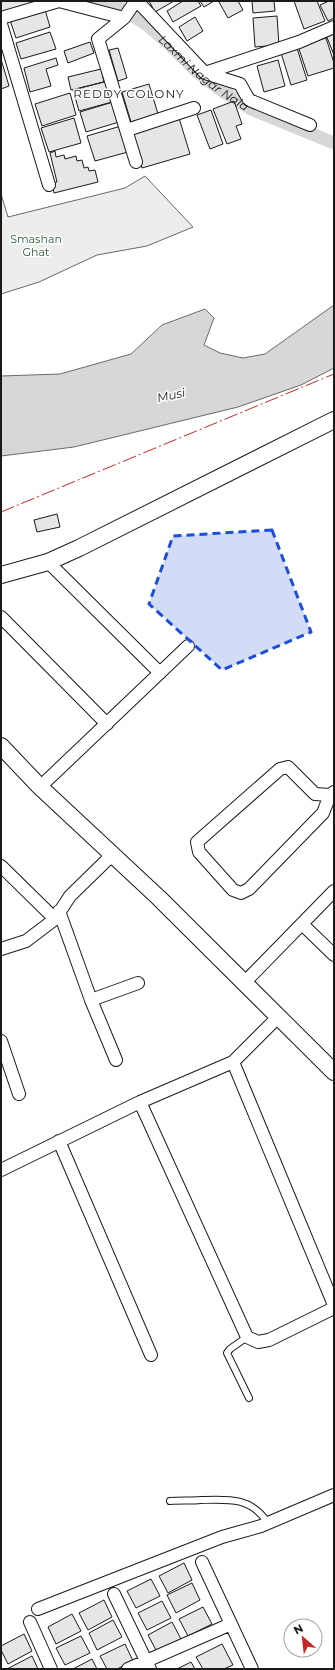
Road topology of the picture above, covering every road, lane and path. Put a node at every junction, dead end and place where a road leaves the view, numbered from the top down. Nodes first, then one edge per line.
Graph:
1 (138, 2) edge
2 (1, 18) edge
3 (124, 18) junction
4 (1, 24) edge
5 (334, 27) edge
6 (205, 73) junction
7 (194, 108) dead end
8 (310, 125) dead end
9 (126, 130) junction
10 (136, 162) dead end
11 (49, 185) dead end
12 (334, 420) edge
13 (48, 562) junction
14 (1, 575) edge
15 (1, 617) edge
16 (188, 646) dead end
17 (160, 672) junction
18 (106, 724) junction
19 (1, 746) edge
20 (40, 787) junction
21 (332, 794) edge
22 (112, 855) junction
23 (1, 866) edge
24 (334, 891) edge
25 (57, 915) junction
26 (302, 924) junction
27 (1, 949) edge
28 (334, 955) edge
29 (245, 982) junction
30 (138, 983) dead end
31 (91, 1000) junction
32 (279, 1016) junction
33 (1, 1041) edge
34 (116, 1060) dead end
35 (233, 1062) junction
36 (334, 1072) edge
37 (19, 1094) dead end
38 (140, 1102) junction
39 (59, 1141) junction
40 (1, 1170) edge
41 (334, 1306) edge
42 (247, 1337) junction
43 (151, 1355) dead end
44 (249, 1398) dead end
45 (334, 1495) edge
46 (170, 1501) dead end
47 (268, 1523) junction
48 (202, 1562) dead end
49 (114, 1594) dead end
50 (38, 1609) dead end
51 (30, 1622) dead end
52 (231, 1624) junction
53 (149, 1665) edge
54 (51, 1669) edge
55 (128, 1669) edge
56 (252, 1669) edge

1 - 3 street
1 - 6 street
2 - 3 street
3 - 9 street
4 - 11 street
5 - 6 street
6 - 8 street
7 - 9 street
9 - 10 street
12 - 13 street
13 - 14 street
13 - 17 street
15 - 18 street
16 - 17 street
17 - 18 street
18 - 20 street
19 - 20 street
20 - 22 street
21 - 21 street
22 - 25 street
22 - 29 street
23 - 25 street
24 - 26 street
25 - 27 street
25 - 31 street
26 - 28 street
26 - 29 street
29 - 32 street
30 - 31 street
31 - 34 street
32 - 35 street
32 - 36 street
33 - 37 street
35 - 38 street
35 - 41 street
38 - 39 street
38 - 42 street
39 - 40 street
39 - 43 street
41 - 42 street
42 - 44 lane
45 - 47 street
46 - 47 lane
47 - 50 street
48 - 52 street
49 - 53 street
51 - 54 street
52 - 53 street
52 - 56 street
53 - 55 street

